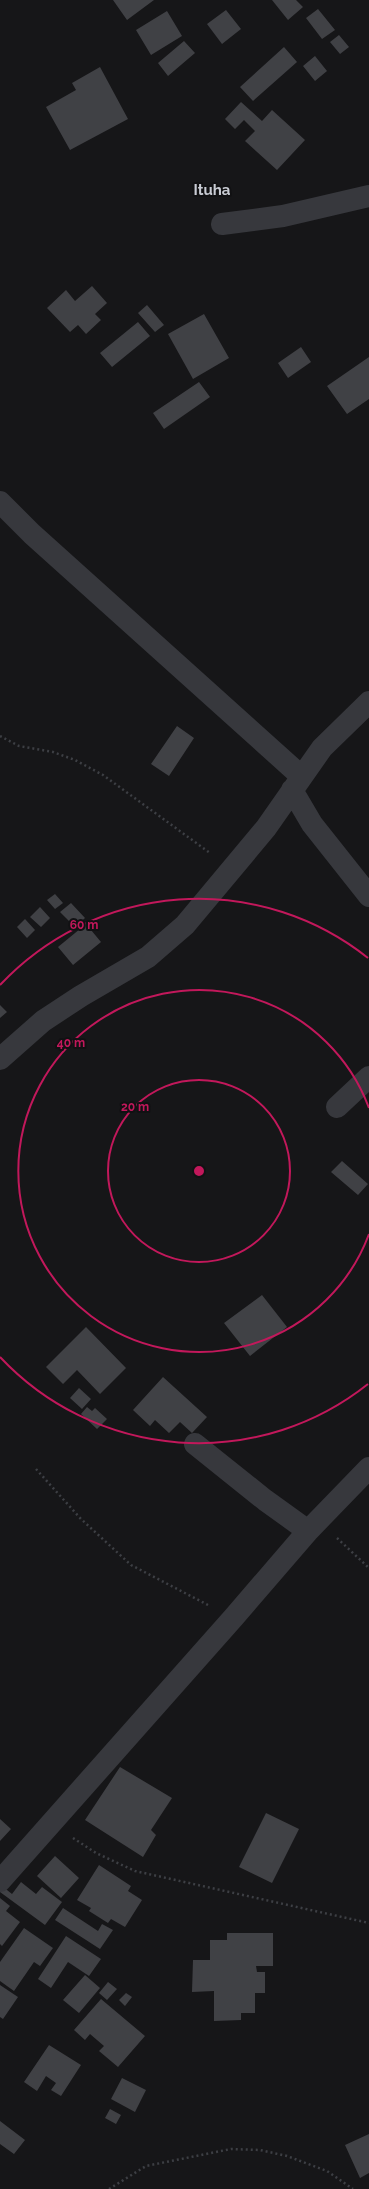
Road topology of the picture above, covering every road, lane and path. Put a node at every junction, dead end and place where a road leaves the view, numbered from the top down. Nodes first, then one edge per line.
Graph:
1 (369, 196) edge
2 (222, 224) dead end
3 (0, 502) edge
4 (369, 702) edge
5 (0, 736) edge
6 (296, 783) junction
7 (234, 868) junction
8 (369, 896) edge
9 (0, 1059) edge
10 (369, 1077) edge
11 (337, 1107) dead end
12 (194, 1444) dead end
13 (369, 1468) edge
14 (36, 1469) dead end
15 (313, 1526) junction
16 (369, 1568) edge
17 (234, 1617) junction
18 (51, 1824) junction
19 (0, 1881) edge
20 (369, 1923) edge
21 (109, 2189) edge
22 (353, 2189) edge

1 - 2 street
3 - 6 street
4 - 6 street
5 - 7 path
6 - 7 street
6 - 8 street
7 - 9 street
10 - 11 street
12 - 15 street
13 - 15 street
14 - 17 path
15 - 16 path
15 - 17 street
17 - 18 street
18 - 19 street
18 - 20 path
21 - 22 path

